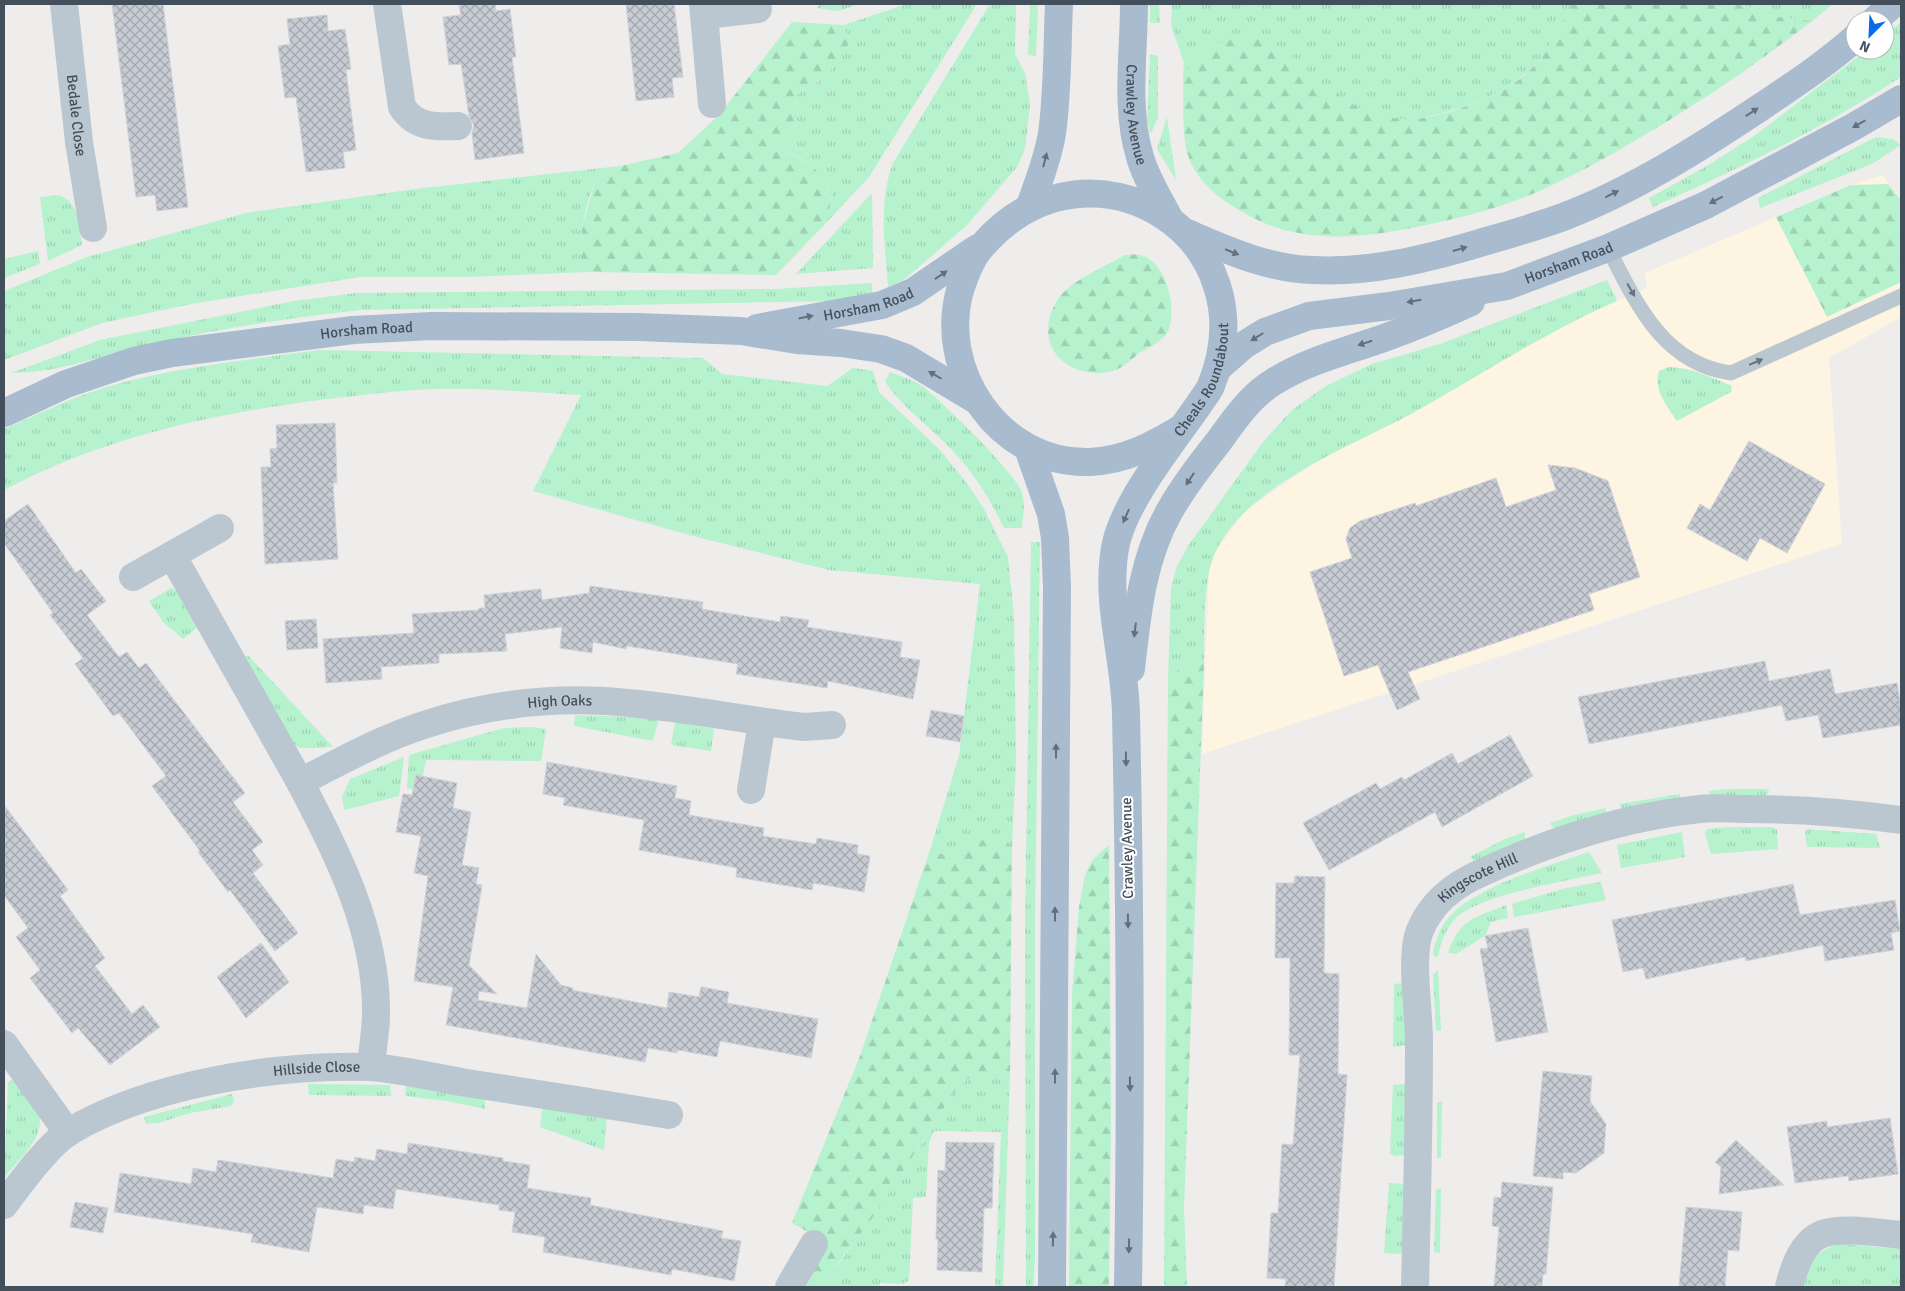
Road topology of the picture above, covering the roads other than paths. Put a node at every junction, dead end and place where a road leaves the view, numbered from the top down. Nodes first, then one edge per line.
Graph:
1 (64, 4) edge
2 (387, 4) edge
3 (1059, 4) edge
4 (1134, 4) edge
5 (704, 9) edge
6 (758, 9) dead end
7 (1845, 45) edge
8 (1901, 99) edge
9 (712, 104) dead end
10 (458, 126) dead end
11 (1030, 206) junction
12 (1179, 227) junction
13 (93, 228) dead end
14 (982, 246) junction
15 (1608, 248) junction
16 (1507, 286) junction
17 (1901, 296) edge
18 (741, 331) junction
19 (1219, 367) junction
20 (976, 400) junction
21 (4, 413) edge
22 (1182, 428) junction
23 (1028, 448) junction
24 (220, 528) dead end
25 (172, 555) junction
26 (133, 577) dead end
27 (1126, 710) junction
28 (762, 722) junction
29 (832, 725) dead end
30 (300, 782) junction
31 (751, 790) dead end
32 (1901, 820) edge
33 (4, 1044) edge
34 (371, 1067) junction
35 (669, 1115) dead end
36 (68, 1133) junction
37 (4, 1205) edge
38 (1901, 1235) edge
39 (814, 1244) dead end
40 (789, 1287) edge
41 (1052, 1287) edge
42 (1128, 1287) edge
43 (1415, 1287) edge
44 (1789, 1287) edge

1 - 13 street, Bedale Close
2 - 10 street
11 -> 3 main road
4 - 12 main road, Crawley Avenue
5 - 6 street
5 - 9 street
12 -> 7 main road
8 -> 15 main road, Horsham Road
11 - 12 main road, Cheals Roundabout
11 - 14 main road, Cheals Roundabout
12 - 19 main road, Cheals Roundabout
18 -> 14 main road, Horsham Road
14 - 20 main road, Cheals Roundabout
15 - 16 main road, Horsham Road
15 -> 17 lane
16 -> 19 main road, Horsham Road
16 -> 27 main road
20 -> 18 main road, Horsham Road
18 - 21 main road, Horsham Road
19 - 22 main road, Cheals Roundabout
20 - 23 main road, Cheals Roundabout
22 - 23 main road, Cheals Roundabout
22 -> 27 main road, Crawley Avenue
41 -> 23 main road
24 - 25 street
25 - 26 street
25 - 30 street
27 -> 42 main road, Crawley Avenue
28 - 29 street, High Oaks
28 - 30 street, High Oaks
28 - 31 street
30 - 34 street
32 - 43 street, Kingscote Hill
33 - 36 street
34 - 35 street, Hillside Close
34 - 36 street, Hillside Close
36 - 37 street, Hillside Close
38 - 44 street
39 - 40 street

